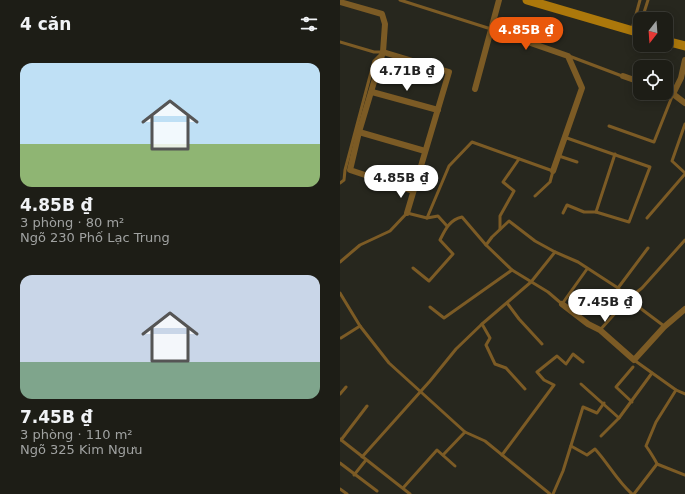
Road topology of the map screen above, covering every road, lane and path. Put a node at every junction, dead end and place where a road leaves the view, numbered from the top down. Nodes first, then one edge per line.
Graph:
1 (400, 0) edge
2 (499, 0) edge
3 (527, 0) edge
4 (640, 0) edge
5 (648, 0) edge
6 (340, 2) edge
7 (639, 12) edge
8 (644, 12) edge
9 (491, 29) junction
10 (633, 30) edge
11 (340, 42) edge
12 (673, 43) edge
13 (685, 46) edge
14 (383, 52) junction
15 (568, 56) junction
16 (685, 60) edge
17 (623, 76) joint
18 (683, 78) edge
19 (633, 80) edge
20 (475, 89) dead end
21 (372, 92) junction
22 (673, 94) joint
23 (671, 100) edge
24 (685, 103) edge
25 (438, 110) junction
26 (685, 124) edge
27 (609, 126) dead end
28 (359, 132) junction
29 (564, 138) junction
30 (425, 151) junction
31 (615, 154) junction
32 (559, 156) junction
33 (519, 159) junction
34 (577, 162) dead end
35 (553, 171) junction
36 (685, 174) edge
37 (340, 183) edge
38 (413, 191) junction
39 (535, 196) dead end
40 (596, 212) junction
41 (407, 213) junction
42 (563, 213) dead end
43 (427, 218) junction
44 (647, 218) dead end
45 (447, 226) junction
46 (500, 229) junction
47 (685, 240) edge
48 (486, 245) junction
49 (648, 248) dead end
50 (555, 252) junction
51 (340, 262) edge
52 (414, 268) dead end
53 (586, 269) junction
54 (512, 270) junction
55 (531, 282) junction
56 (618, 288) junction
57 (340, 293) edge
58 (628, 299) junction
59 (507, 303) junction
60 (562, 304) junction
61 (430, 307) dead end
62 (685, 309) edge
63 (482, 324) junction
64 (360, 326) junction
65 (664, 327) junction
66 (600, 330) junction
67 (341, 338) dead end
68 (542, 344) dead end
69 (583, 362) dead end
70 (633, 364) junction
71 (652, 373) junction
72 (581, 384) dead end
73 (346, 387) dead end
74 (525, 389) dead end
75 (676, 390) junction
76 (421, 391) junction
77 (340, 394) edge
78 (685, 394) edge
79 (632, 402) junction
80 (604, 403) junction
81 (367, 406) dead end
82 (619, 418) junction
83 (466, 432) junction
84 (601, 436) dead end
85 (340, 439) edge
86 (571, 446) junction
87 (443, 455) junction
88 (502, 455) junction
89 (362, 456) junction
90 (366, 460) junction
91 (340, 463) edge
92 (657, 464) junction
93 (455, 466) dead end
94 (354, 475) junction
95 (685, 475) edge
96 (403, 488) junction
97 (340, 489) edge
98 (377, 491) dead end
99 (347, 494) edge
100 (410, 494) edge
101 (552, 494) edge
102 (633, 494) edge

1 - 9 lane
2 - 9 street
3 - 10 main road
4 - 7 lane
5 - 8 lane
6 - 14 street
9 - 15 street
9 - 20 street
11 - 14 lane
12 - 13 main road
14 - 21 street
14 - 25 street
14 - 37 lane
15 - 17 lane
15 - 29 street
16 - 18 street
17 - 19 street
18 - 22 street
21 - 25 street
21 - 28 street
22 - 24 street
23 - 27 lane
25 - 30 street
26 - 36 lane
28 - 30 street
28 - 38 street
29 - 31 lane
29 - 32 street
30 - 38 street
31 - 40 lane
31 - 40 lane
32 - 34 lane
32 - 35 street
33 - 35 lane
33 - 43 lane
33 - 46 lane
35 - 39 lane
36 - 44 lane
38 - 41 street
40 - 42 lane
41 - 43 lane
41 - 51 lane
43 - 45 lane
45 - 48 lane
45 - 52 lane
46 - 48 lane
46 - 50 lane
47 - 58 lane
48 - 54 lane
49 - 56 lane
50 - 53 lane
50 - 55 lane
53 - 56 lane
53 - 60 lane
54 - 55 lane
54 - 61 lane
55 - 59 lane
55 - 60 lane
56 - 58 lane
57 - 64 lane
58 - 65 lane
58 - 66 lane
59 - 63 lane
59 - 68 lane
60 - 66 street
62 - 65 street
63 - 74 lane
63 - 76 lane
64 - 67 lane
64 - 76 lane
65 - 70 street
66 - 70 street
69 - 88 lane
70 - 71 lane
70 - 79 lane
71 - 75 lane
71 - 79 lane
72 - 80 lane
73 - 77 lane
75 - 78 lane
75 - 92 lane
76 - 83 lane
76 - 89 lane
79 - 82 lane
80 - 82 lane
80 - 86 lane
81 - 85 lane
82 - 84 lane
83 - 87 lane
83 - 88 lane
85 - 89 lane
86 - 101 lane
86 - 102 lane
87 - 93 lane
87 - 96 lane
88 - 101 lane
89 - 90 lane
90 - 94 lane
90 - 96 lane
91 - 94 lane
92 - 95 lane
92 - 102 lane
94 - 98 lane
96 - 100 lane
97 - 99 lane

